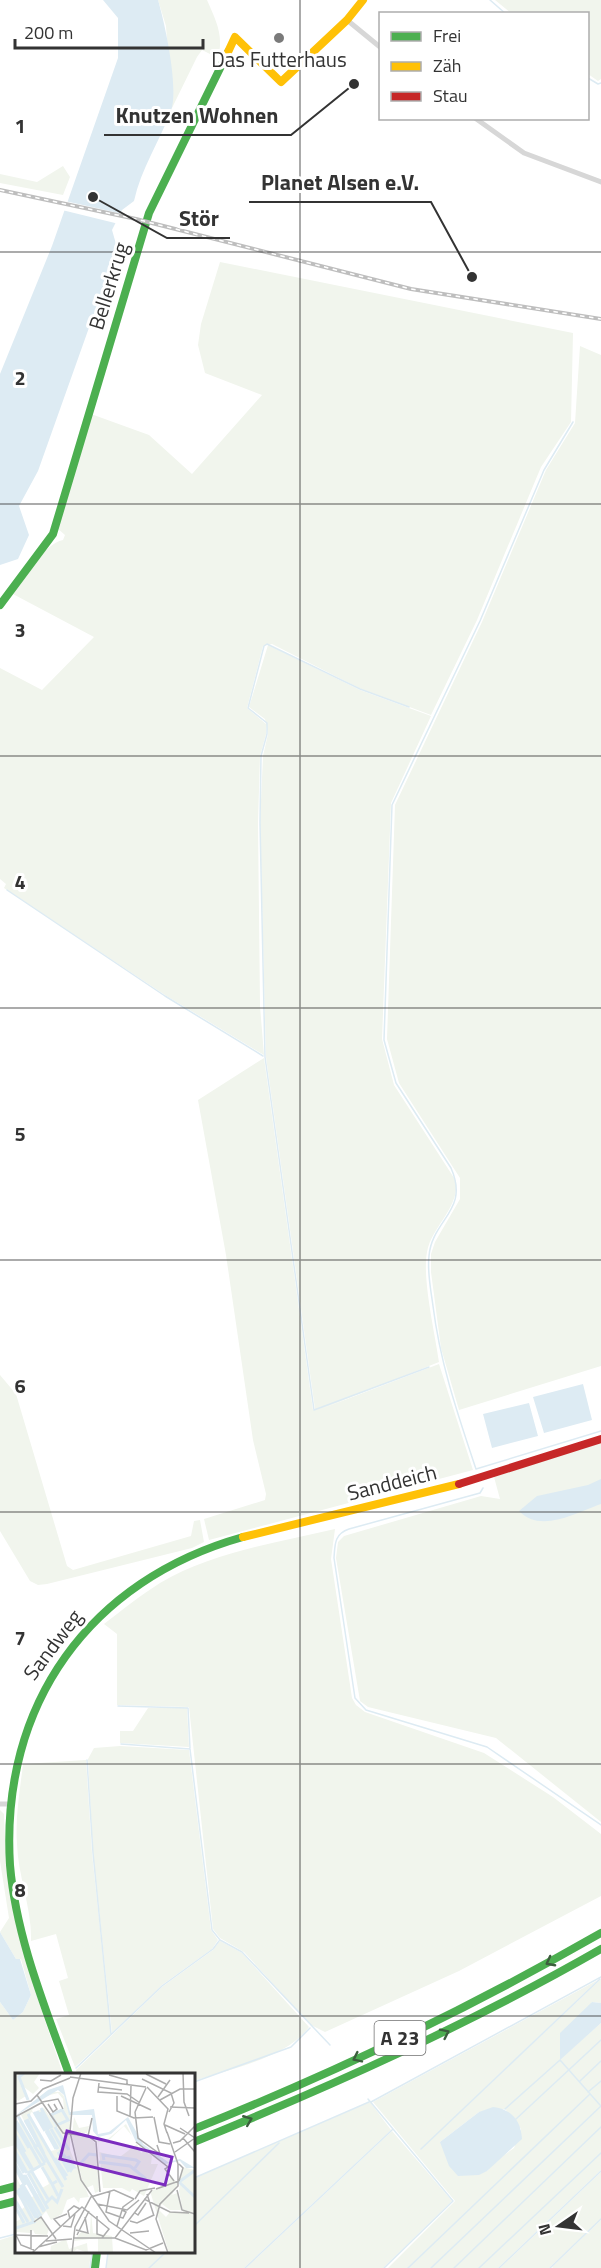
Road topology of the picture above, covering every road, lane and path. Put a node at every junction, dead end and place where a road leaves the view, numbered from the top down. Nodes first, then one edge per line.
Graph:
1 (363, 0) edge
2 (347, 20) junction
3 (379, 45) edge
4 (478, 120) edge
5 (601, 182) edge
6 (0, 605) edge
7 (601, 1439) edge
8 (191, 1555) joint
9 (4, 1804) edge
10 (601, 1933) edge
11 (601, 1949) edge
12 (69, 2073) edge
13 (195, 2129) edge
14 (195, 2142) edge
15 (15, 2186) edge
16 (0, 2190) edge
17 (15, 2201) edge
18 (0, 2205) edge
19 (97, 2253) edge
20 (94, 2268) edge

1 - 2 main road
2 - 3 street
2 - 6 main road, Bellerkrug
4 - 5 street
7 - 8 main road, Sanddeich
8 - 9 main road, Sandweg
9 - 12 main road, Sandweg
10 -> 13 main road, A 23
14 -> 11 main road, A 23
15 - 16 main road
17 - 18 main road
19 - 20 main road

